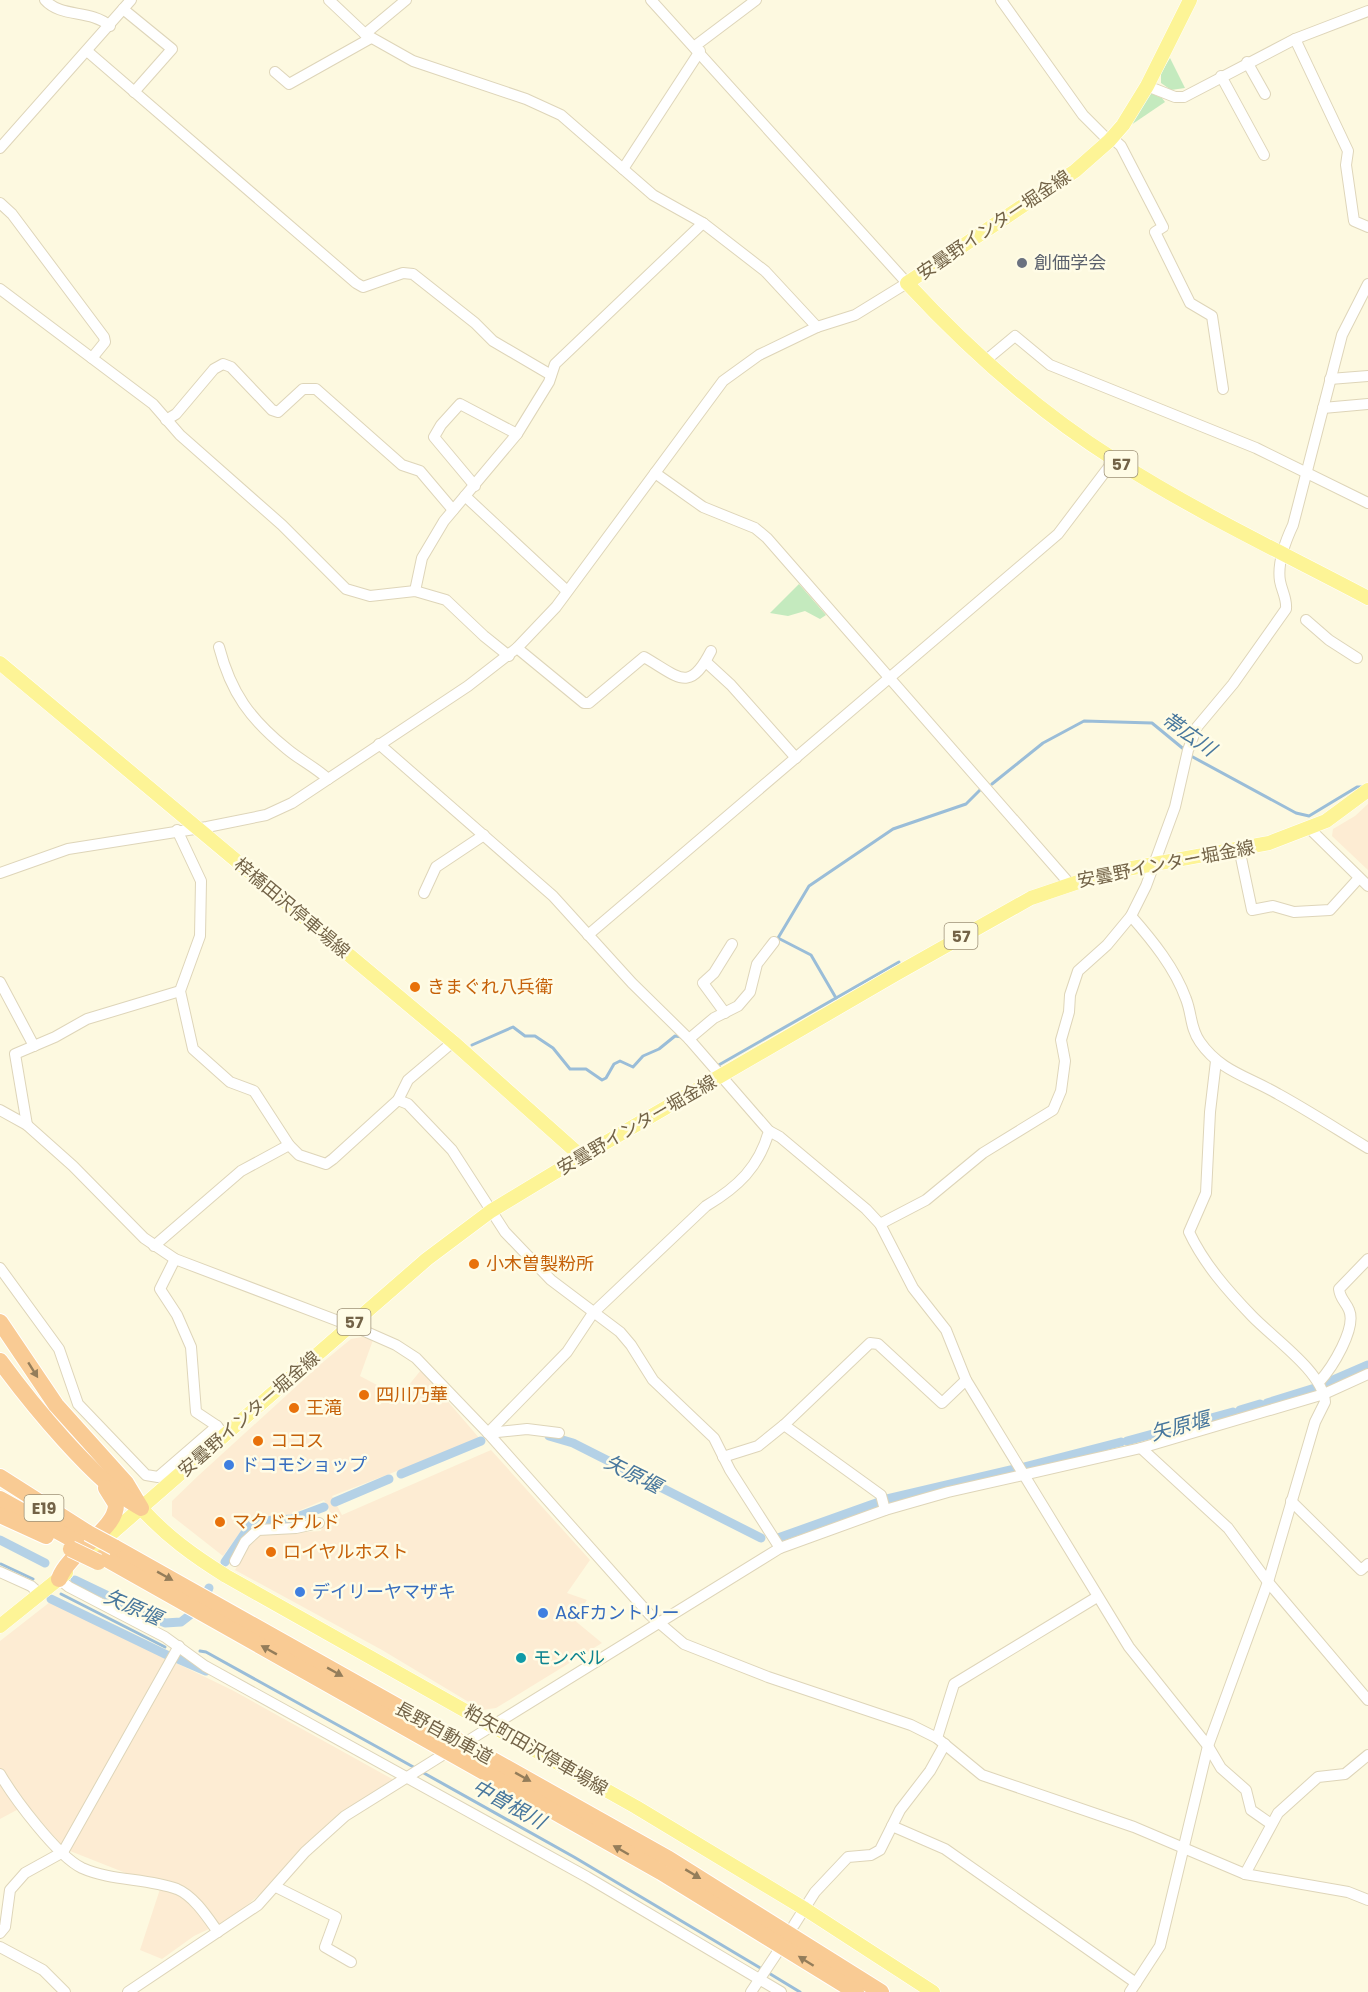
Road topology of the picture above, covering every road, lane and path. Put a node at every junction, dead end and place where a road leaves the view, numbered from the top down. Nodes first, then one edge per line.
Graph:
1 (45, 0) edge
2 (131, 0) edge
3 (329, 0) edge
4 (406, 0) edge
5 (651, 0) edge
6 (756, 0) edge
7 (1001, 0) edge
8 (1190, 0) edge
9 (123, 9) junction
10 (1368, 11) edge
11 (110, 26) junction
12 (368, 36) junction
13 (1295, 39) junction
14 (697, 49) junction
15 (87, 51) junction
16 (1246, 62) junction
17 (275, 72) dead end
18 (1221, 76) junction
19 (1147, 86) junction
20 (134, 92) junction
21 (1265, 94) dead end
22 (1110, 139) junction
23 (0, 148) edge
24 (1264, 155) dead end
25 (623, 169) junction
26 (0, 203) edge
27 (703, 223) junction
28 (1368, 227) edge
29 (907, 283) junction
30 (1368, 284) edge
31 (0, 289) edge
32 (817, 327) junction
33 (92, 358) junction
34 (985, 361) junction
35 (551, 375) junction
36 (1368, 376) edge
37 (1330, 379) junction
38 (1223, 389) dead end
39 (1368, 404) edge
40 (1323, 408) junction
41 (166, 420) junction
42 (517, 434) junction
43 (1114, 460) junction
44 (1306, 472) junction
45 (655, 473) junction
46 (475, 486) junction
47 (465, 495) junction
48 (1368, 503) edge
49 (453, 510) junction
50 (1283, 553) junction
51 (415, 591) junction
52 (567, 591) junction
53 (1368, 598) edge
54 (1306, 620) dead end
55 (219, 647) dead end
56 (711, 651) dead end
57 (513, 652) junction
58 (1357, 658) dead end
59 (706, 662) junction
60 (0, 663) edge
61 (891, 678) junction
62 (379, 744) junction
63 (796, 758) junction
64 (328, 779) junction
65 (1368, 790) edge
66 (196, 828) junction
67 (1310, 829) junction
68 (177, 830) junction
69 (484, 835) junction
70 (1239, 848) junction
71 (1153, 863) junction
72 (0, 873) edge
73 (1359, 878) junction
74 (1069, 883) junction
75 (1368, 886) edge
76 (424, 892) dead end
77 (1131, 915) junction
78 (588, 935) junction
79 (774, 942) dead end
80 (732, 944) dead end
81 (0, 982) edge
82 (180, 991) junction
83 (725, 1013) junction
84 (689, 1039) junction
85 (453, 1042) junction
86 (34, 1046) junction
87 (1216, 1061) junction
88 (719, 1076) junction
89 (398, 1100) junction
90 (0, 1110) edge
91 (27, 1125) junction
92 (769, 1131) junction
93 (289, 1145) junction
94 (1368, 1148) edge
95 (582, 1156) junction
96 (491, 1211) junction
97 (880, 1224) junction
98 (154, 1246) junction
99 (175, 1259) junction
100 (1368, 1259) edge
101 (0, 1268) edge
102 (593, 1313) junction
103 (0, 1322) edge
104 (350, 1326) junction
105 (0, 1361) edge
106 (1368, 1374) edge
107 (966, 1380) junction
108 (1319, 1382) junction
109 (1324, 1394) junction
110 (784, 1425) junction
111 (221, 1431) junction
112 (488, 1433) junction
113 (559, 1433) dead end
114 (1141, 1448) junction
115 (75, 1449) junction
116 (723, 1457) junction
117 (1023, 1476) junction
118 (0, 1477) edge
119 (0, 1483) edge
120 (0, 1499) edge
121 (1291, 1501) junction
122 (141, 1508) junction
123 (885, 1510) junction
124 (0, 1515) edge
125 (319, 1523) dead end
126 (79, 1541) junction
127 (780, 1548) junction
128 (105, 1555) junction
129 (235, 1561) dead end
130 (1368, 1564) edge
131 (0, 1572) edge
132 (59, 1579) junction
133 (1268, 1582) junction
134 (40, 1594) junction
135 (1098, 1598) junction
136 (656, 1622) junction
137 (0, 1626) edge
138 (179, 1646) junction
139 (1368, 1700) edge
140 (493, 1725) junction
141 (471, 1739) dead end
142 (941, 1741) junction
143 (1208, 1746) junction
144 (1368, 1755) edge
145 (441, 1756) dead end
146 (0, 1774) edge
147 (409, 1776) junction
148 (1271, 1824) junction
149 (892, 1826) junction
150 (1183, 1850) junction
151 (63, 1852) junction
152 (1245, 1874) junction
153 (276, 1887) junction
154 (1368, 1900) edge
155 (805, 1909) junction
156 (794, 1925) dead end
157 (218, 1932) junction
158 (0, 1933) edge
159 (0, 1947) edge
160 (777, 1953) dead end
161 (351, 1962) dead end
162 (760, 1978) junction
163 (1133, 1988) edge
164 (65, 1992) edge
165 (128, 1992) edge
166 (751, 1992) edge
167 (781, 1992) edge
168 (856, 1992) edge
169 (881, 1992) edge
170 (933, 1992) edge

1 - 11 street
2 - 9 street
3 - 12 street
4 - 12 street
5 - 14 street
6 - 14 street
7 - 22 street
8 - 19 main road, 安曇野インター堀金線
9 - 11 street
9 - 20 street
10 - 13 street
11 - 15 street
12 - 17 street
12 - 25 street
13 - 16 street
13 - 28 street
14 - 25 street
14 - 29 street
15 - 20 street
15 - 23 street
16 - 18 street
16 - 21 street
18 - 19 street
18 - 24 street
19 - 22 main road, 安曇野インター堀金線
20 - 35 street
22 - 29 main road, 安曇野インター堀金線
22 - 38 street
25 - 27 street
26 - 33 street
27 - 32 street
27 - 35 street
29 - 32 street
29 - 34 main road, 安曇野インター堀金線 / 57
30 - 37 street
31 - 33 street
32 - 45 street
33 - 41 street
34 - 43 main road, 安曇野インター堀金線 / 57
34 - 44 street
35 - 42 street
36 - 37 street
37 - 40 street
39 - 40 street
40 - 44 street
41 - 49 street
41 - 51 street
42 - 46 street
42 - 46 street
43 - 50 main road, 安曇野インター堀金線 / 57
43 - 61 street
44 - 48 street
44 - 50 street
45 - 52 street
45 - 61 street
46 - 47 street
47 - 49 street
47 - 52 street
49 - 51 street
50 - 53 main road, 安曇野インター堀金線 / 57
50 - 71 street
51 - 57 street
52 - 57 street
54 - 58 street
55 - 64 street
56 - 59 street
57 - 59 street
57 - 62 street
59 - 63 street
60 - 66 main road, 梓橋田沢停車場線
61 - 63 street
61 - 74 street
62 - 64 street
62 - 69 street
63 - 78 street
64 - 66 street
65 - 67 main road, 安曇野インター堀金線 / 57
66 - 68 street
66 - 85 main road, 梓橋田沢停車場線
67 - 70 main road, 安曇野インター堀金線 / 57
67 - 73 street
68 - 72 street
68 - 82 street
69 - 76 street
69 - 78 street
70 - 71 main road, 安曇野インター堀金線 / 57
70 - 73 street
71 - 74 main road, 安曇野インター堀金線 / 57
71 - 77 street
73 - 75 street
74 - 88 main road, 安曇野インター堀金線 / 57
77 - 87 street
77 - 97 street
78 - 84 street
79 - 83 street
80 - 83 street
81 - 86 street
82 - 86 street
82 - 93 street
83 - 84 street
84 - 88 street
85 - 89 street
85 - 95 main road, 梓橋田沢停車場線
86 - 91 street
87 - 94 street
87 - 108 street
88 - 92 street
88 - 95 main road, 安曇野インター堀金線 / 57
89 - 93 street
89 - 96 street
90 - 91 street
91 - 98 street
92 - 97 street
92 - 102 street
93 - 98 street
95 - 96 main road, 安曇野インター堀金線 / 57
96 - 102 street
96 - 104 main road, 安曇野インター堀金線 / 57
97 - 107 street
98 - 99 street
99 - 104 street
99 - 111 street
100 - 108 street
101 - 111 street
102 - 112 street
102 - 116 street
103 -> 122 highway
104 - 111 main road, 安曇野インター堀金線 / 57
104 - 112 street
105 - 115 highway
106 - 109 street
107 - 110 street
107 - 117 street
108 - 109 street
109 - 114 street
109 - 121 street
110 - 116 street
110 - 123 street
111 - 122 main road, 安曇野インター堀金線 / 57
112 - 113 street
112 - 136 street
114 - 117 street
114 - 133 street
115 - 122 highway
115 - 132 highway
116 - 127 street
117 - 123 street
117 - 135 street
118 - 126 highway
119 - 126 highway, 長野自動車道 / E19
120 - 126 highway, 長野自動車道 / E19
121 - 130 street
121 - 133 street
122 - 132 main road, 安曇野インター堀金線 / 57
122 - 140 main road, 粕矢町田沢停車場線
123 - 127 street
124 - 126 highway
125 - 129 street
126 - 128 highway, bridge
126 - 128 highway, 長野自動車道 / E19, bridge
127 - 136 street
168 -> 128 highway, 長野自動車道
128 -> 169 highway, 長野自動車道 / E19
131 - 134 street
132 - 134 main road, 安曇野インター堀金線 / 57
132 - 138 street
133 - 139 street
133 - 143 street
134 - 137 main road, 安曇野インター堀金線 / 57
135 - 142 street
135 - 143 street
136 - 140 street
136 - 142 street
138 - 147 street
138 - 151 street
140 - 141 street
140 - 155 main road, 粕矢町田沢停車場線
142 - 149 street
142 - 150 street
143 - 148 street
143 - 150 street
144 - 148 street
145 - 147 street
146 - 151 street
147 - 153 street
147 - 162 street
148 - 152 street
149 - 155 street
149 - 163 street
150 - 152 street
150 - 163 street
151 - 157 street
151 - 158 street
152 - 154 street
153 - 157 street
153 - 161 street
155 - 156 street
155 - 170 main road, 粕矢町田沢停車場線
157 - 165 street
159 - 164 street
160 - 162 street
162 - 166 street
162 - 167 street

